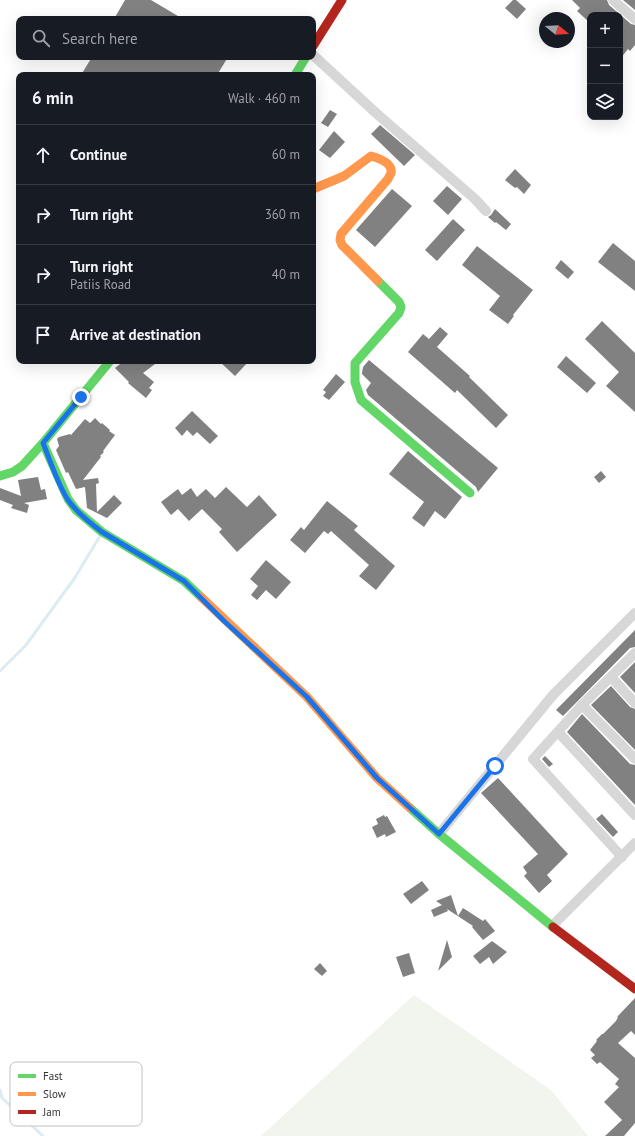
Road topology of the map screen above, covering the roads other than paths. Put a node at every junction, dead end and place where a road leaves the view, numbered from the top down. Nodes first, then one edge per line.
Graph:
1 (342, 0) edge
2 (614, 0) edge
3 (635, 19) edge
4 (316, 41) edge
5 (316, 58) edge
6 (304, 60) edge
7 (297, 72) edge
8 (316, 188) edge
9 (486, 211) dead end
10 (108, 364) edge
11 (43, 443) junction
12 (0, 476) edge
13 (470, 494) dead end
14 (635, 613) edge
15 (635, 653) edge
16 (611, 677) junction
17 (635, 703) edge
18 (582, 704) junction
19 (558, 732) junction
20 (635, 759) edge
21 (635, 815) edge
22 (439, 834) junction
23 (635, 843) edge
24 (622, 856) junction
25 (552, 926) junction
26 (635, 989) edge

1 - 4 street
2 - 3 street
5 - 9 street
6 - 7 street
8 - 13 street
10 - 11 street
11 - 12 street
11 - 22 street
14 - 22 street
15 - 16 street
16 - 17 street
16 - 18 street
18 - 19 street
18 - 20 street
19 - 21 street
19 - 24 street
22 - 25 street
23 - 24 street
24 - 25 street
25 - 26 street

